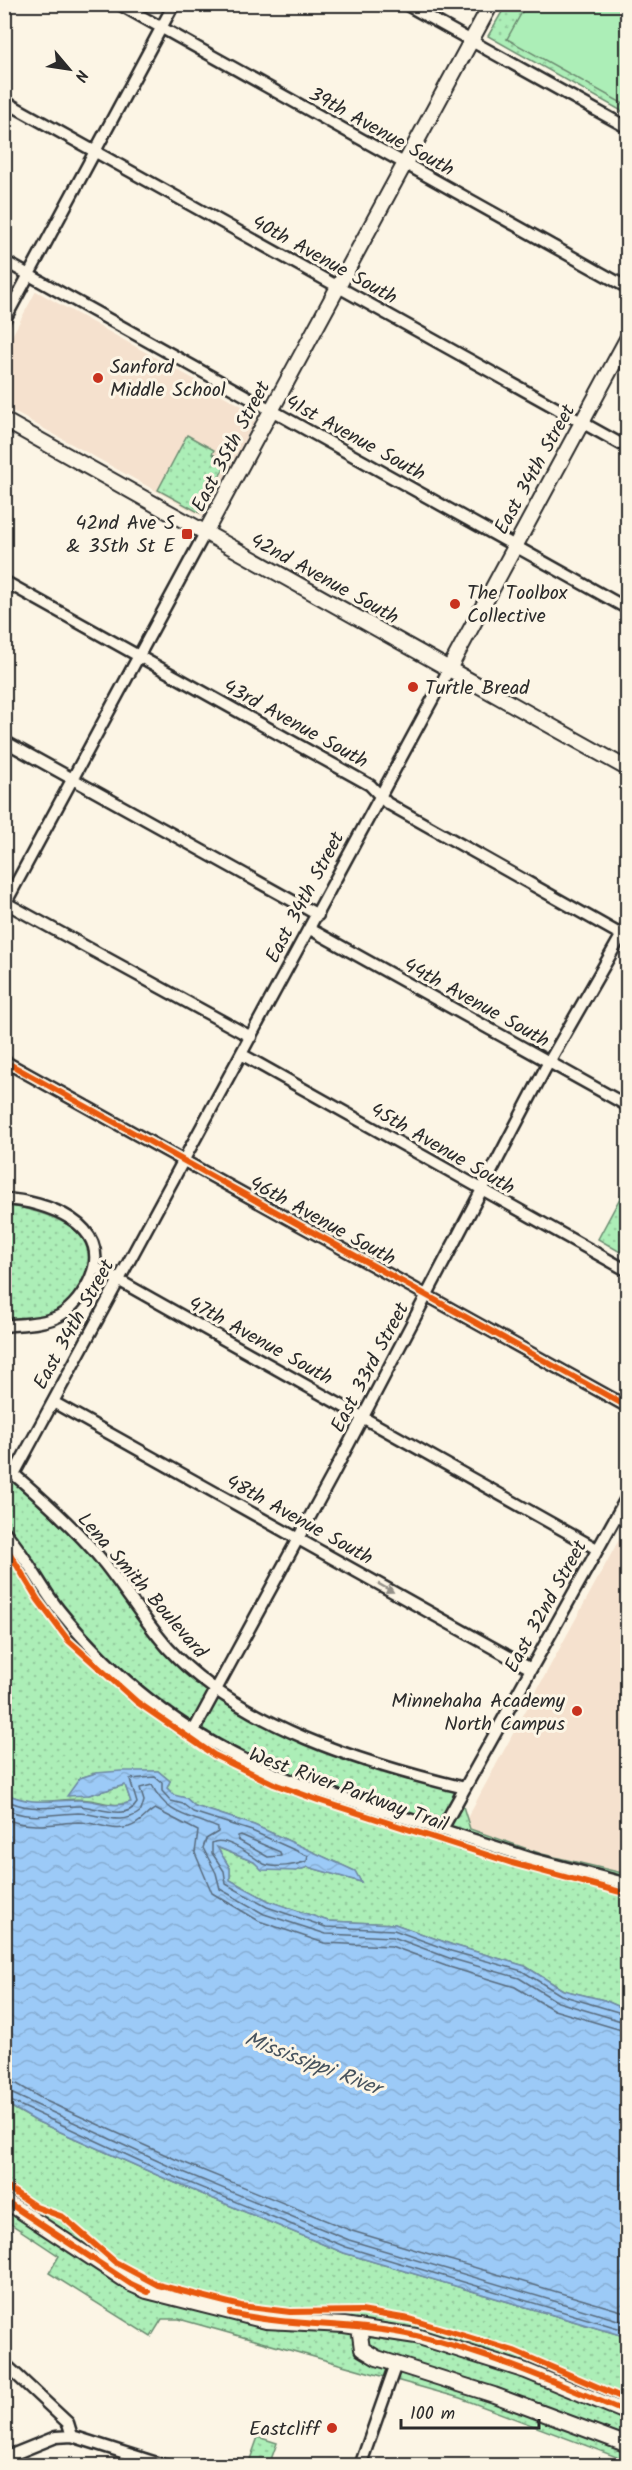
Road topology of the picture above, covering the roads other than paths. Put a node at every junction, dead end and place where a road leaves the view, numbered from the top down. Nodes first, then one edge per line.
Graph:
1 (118, 4) edge
2 (174, 4) edge
3 (405, 4) edge
4 (491, 4) edge
5 (161, 28) junction
6 (471, 41) junction
7 (4, 100) edge
8 (627, 128) edge
9 (95, 152) junction
10 (406, 164) junction
11 (4, 261) edge
12 (30, 275) junction
13 (338, 287) junction
14 (627, 288) edge
15 (4, 321) edge
16 (627, 337) edge
17 (271, 410) junction
18 (4, 420) edge
19 (582, 422) junction
20 (627, 448) edge
21 (205, 533) junction
22 (514, 546) junction
23 (4, 581) edge
24 (627, 609) edge
25 (139, 657) junction
26 (449, 669) junction
27 (4, 741) edge
28 (627, 769) edge
29 (74, 780) junction
30 (379, 796) junction
31 (5, 904) edge
32 (318, 915) junction
33 (627, 924) edge
34 (310, 929) junction
35 (624, 936) edge
36 (251, 1037) junction
37 (241, 1054) junction
38 (4, 1061) edge
39 (550, 1062) junction
40 (627, 1106) edge
41 (183, 1162) junction
42 (482, 1191) junction
43 (4, 1199) edge
44 (95, 1267) junction
45 (627, 1272) edge
46 (119, 1282) junction
47 (427, 1297) junction
48 (4, 1326) edge
49 (53, 1402) junction
50 (627, 1407) edge
51 (363, 1417) junction
52 (4, 1466) edge
53 (14, 1474) junction
54 (627, 1495) edge
55 (4, 1531) edge
56 (298, 1538) junction
57 (597, 1549) junction
58 (531, 1669) junction
59 (215, 1690) junction
60 (193, 1732) junction
61 (465, 1788) junction
62 (442, 1829) junction
63 (627, 1884) edge
64 (5, 2200) edge
65 (359, 2327) junction
66 (4, 2363) edge
67 (396, 2364) junction
68 (627, 2413) edge
69 (72, 2436) junction
70 (627, 2445) edge
71 (7, 2460) edge
72 (166, 2466) edge
73 (360, 2466) edge

1 - 5 street, 39th Avenue South
2 - 5 street
3 - 6 street
4 - 6 street, East 35th Street
5 - 9 street
5 - 10 street, 39th Avenue South
6 - 8 street
6 - 10 street, East 35th Street
7 - 9 street, 40th Avenue South
9 - 12 street
9 - 13 street, 40th Avenue South
10 - 13 street, East 35th Street
10 - 14 street, 39th Avenue South
11 - 12 street, 41st Avenue South
12 - 15 street
12 - 17 street, 41st Avenue South
13 - 17 street, East 35th Street
13 - 19 street, 40th Avenue South
16 - 19 street, East 34th Street
17 - 21 street, East 35th Street
17 - 22 street, 41st Avenue South
18 - 21 street, 42nd Avenue South
19 - 20 street, 40th Avenue South
19 - 22 street, East 34th Street
21 - 25 street, East 35th Street
21 - 26 street, 42nd Avenue South
22 - 24 street, 41st Avenue South
22 - 26 street, East 34th Street
23 - 25 street, 43rd Avenue South
25 - 29 street, East 35th Street
25 - 30 street, 43rd Avenue South
26 - 28 street, 42nd Avenue South
26 - 30 street, East 34th Street
27 - 29 street
29 - 31 street, East 35th Street
29 - 32 street
30 - 32 street, East 34th Street
30 - 35 street, 43rd Avenue South
31 - 36 street
32 - 34 street, East 34th Street
33 - 35 street, East 33rd Street
34 - 36 street, East 34th Street
34 - 39 street, 44th Avenue South
35 - 39 street, East 33rd Street
36 - 37 street, East 34th Street
37 - 41 street, East 34th Street
37 - 42 street, 45th Avenue South
38 - 41 street, 46th Avenue South
39 - 40 street, 44th Avenue South
39 - 42 street, East 33rd Street
41 - 46 street, East 34th Street
41 - 47 street, 46th Avenue South
42 - 45 street, 45th Avenue South
42 - 47 street, East 33rd Street
43 - 44 street
44 - 46 street, 47th Avenue South
44 - 48 street
46 - 49 street, East 34th Street
46 - 51 street, 47th Avenue South
47 - 50 street, 46th Avenue South
47 - 51 street, East 33rd Street
49 - 53 street, East 34th Street
49 - 56 street, 48th Avenue South
51 - 56 street, East 33rd Street
51 - 57 street, 47th Avenue South
52 - 53 street, Lena Smith Boulevard
53 - 59 street, Lena Smith Boulevard
54 - 57 street, East 32nd Street
55 - 60 street
56 -> 58 street, 48th Avenue South
56 - 59 street, East 33rd Street
57 - 58 street, East 32nd Street
58 - 61 street, East 32nd Street
59 - 60 street, East 33rd Street
59 - 61 street, Lena Smith Boulevard
60 - 62 street
61 - 62 street, East 32nd Street
62 - 63 street
64 - 65 street
65 - 67 street
65 - 68 street
66 - 69 street
67 - 70 street
67 - 73 street
69 - 71 street
69 - 72 street

